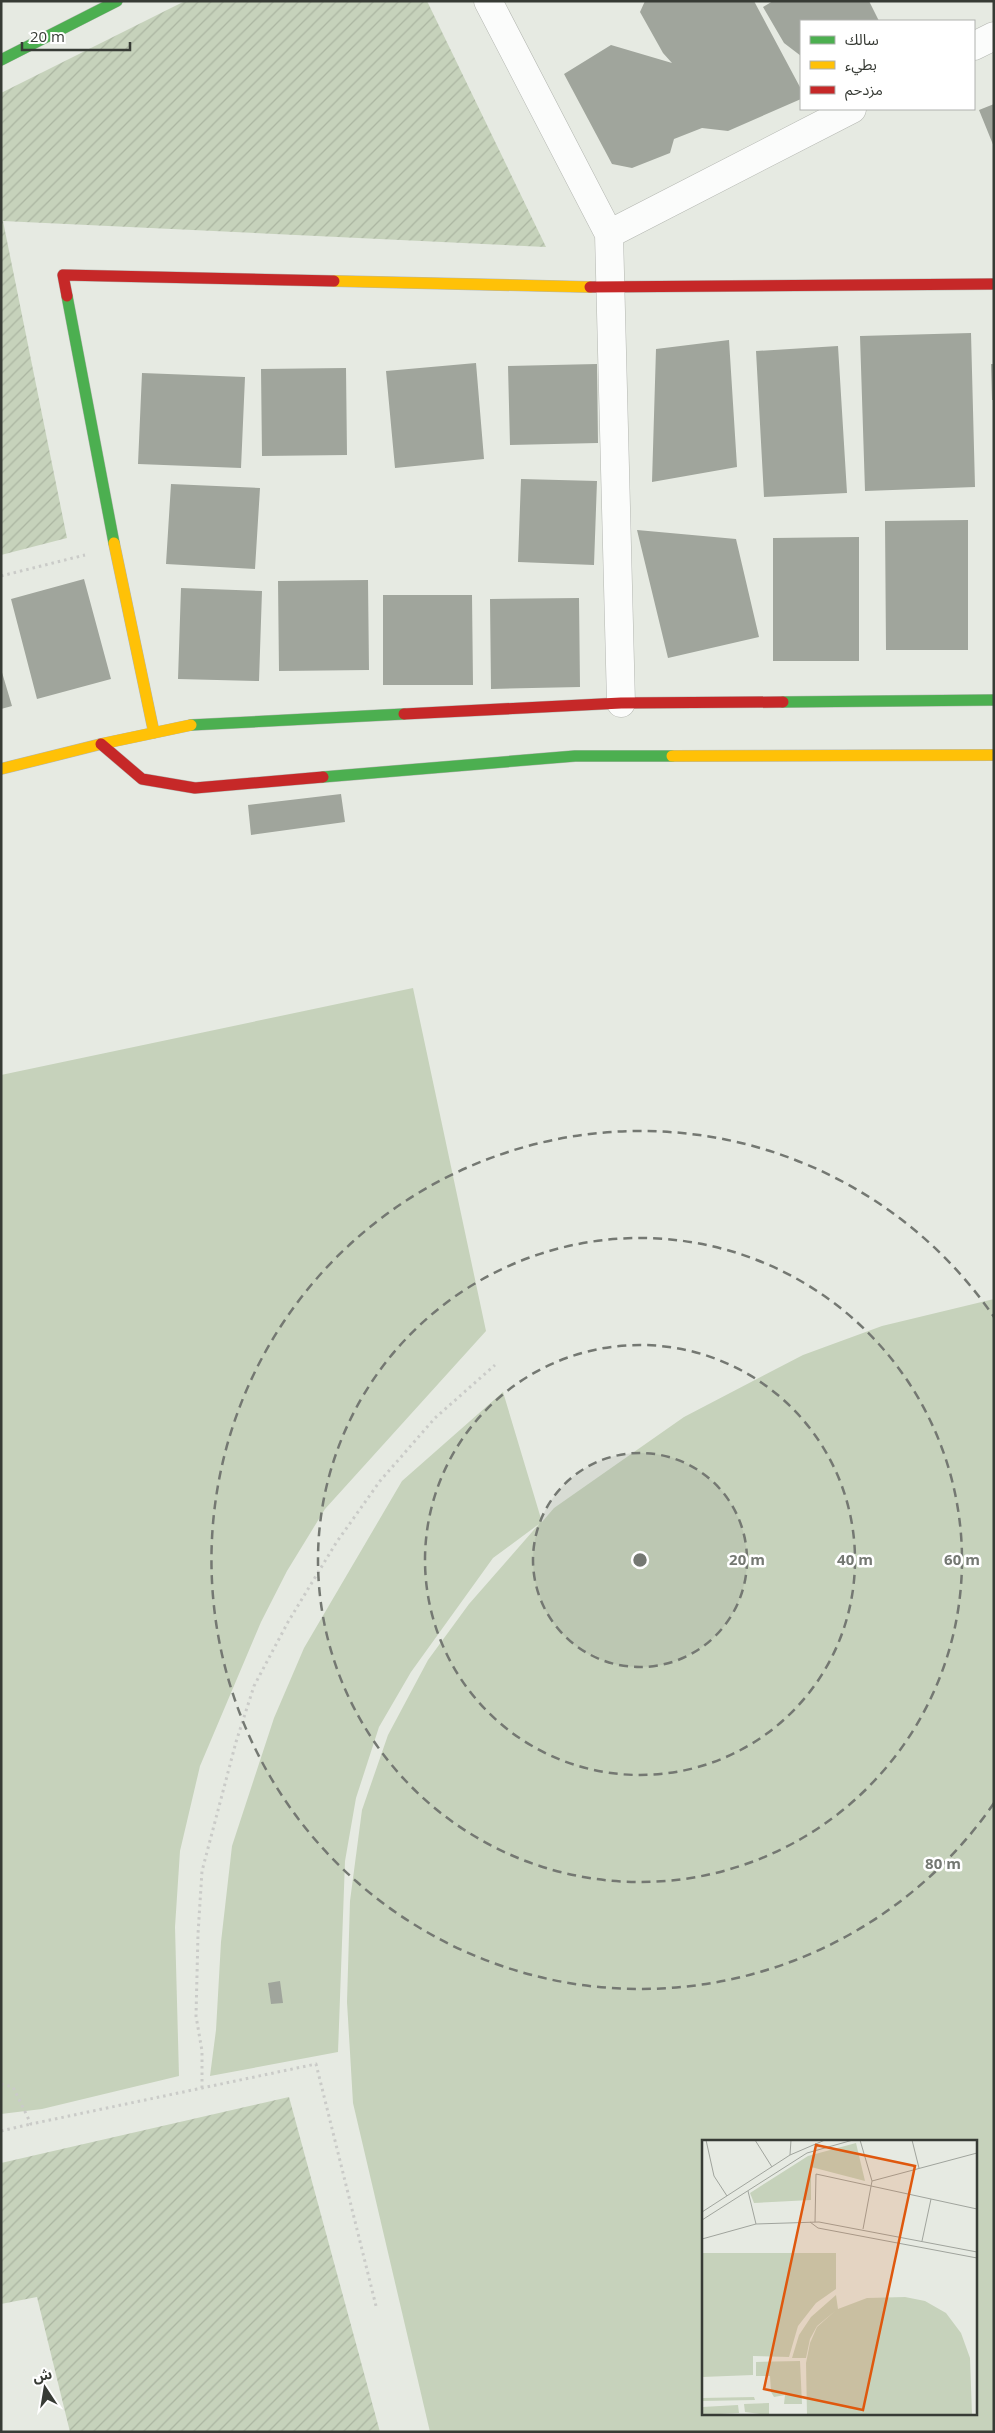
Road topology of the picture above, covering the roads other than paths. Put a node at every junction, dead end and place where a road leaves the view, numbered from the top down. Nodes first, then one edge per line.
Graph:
1 (117, 1) edge
2 (488, 1) edge
3 (994, 36) edge
4 (975, 46) edge
5 (1, 60) edge
6 (850, 110) edge
7 (609, 234) junction
8 (994, 284) edge
9 (610, 287) junction
10 (994, 700) edge
11 (621, 703) junction
12 (154, 733) junction
13 (101, 744) junction
14 (994, 755) edge
15 (1, 770) edge

1 - 5 main road
2 - 7 street
3 - 4 street
6 - 7 street
7 - 9 street
8 - 9 main road
9 - 11 street
9 - 12 main road
10 - 11 main road
11 - 12 main road
12 - 13 main road
13 - 14 main road
13 - 15 main road

